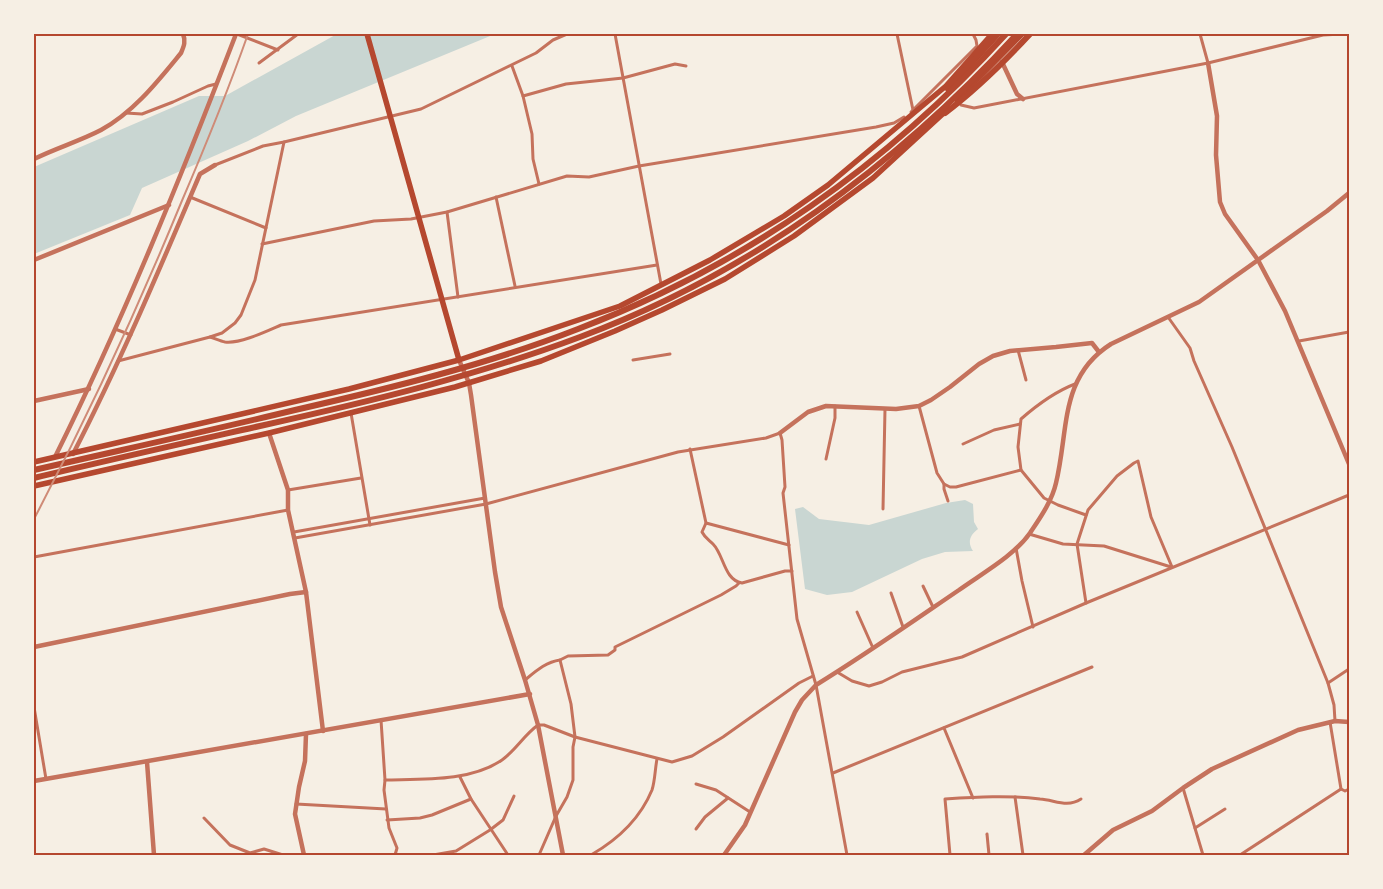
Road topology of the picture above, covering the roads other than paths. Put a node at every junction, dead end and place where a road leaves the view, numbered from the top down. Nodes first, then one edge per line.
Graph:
1 (183, 34) edge
2 (237, 34) edge
3 (298, 34) edge
4 (366, 34) edge
5 (554, 34) edge
6 (567, 34) edge
7 (614, 34) edge
8 (897, 34) edge
9 (973, 34) edge
10 (998, 34) edge
11 (1006, 34) edge
12 (1017, 34) edge
13 (1022, 34) edge
14 (1030, 34) edge
15 (1200, 34) edge
16 (1342, 34) edge
17 (990, 35) edge
18 (553, 40) junction
19 (278, 50) junction
20 (1000, 57) junction
21 (1208, 62) junction
22 (259, 63) dead end
23 (512, 66) junction
24 (686, 66) dead end
25 (623, 78) junction
26 (216, 87) junction
27 (523, 96) junction
28 (1023, 99) junction
29 (938, 103) junction
30 (961, 105) dead end
31 (913, 110) junction
32 (125, 113) junction
33 (390, 116) junction
34 (921, 130) junction
35 (284, 142) junction
36 (34, 159) edge
37 (215, 165) joint
38 (639, 166) junction
39 (539, 184) junction
40 (1349, 193) edge
41 (190, 197) junction
42 (496, 197) junction
43 (169, 205) junction
44 (447, 212) junction
45 (419, 218) junction
46 (266, 228) junction
47 (262, 244) junction
48 (34, 260) edge
49 (1258, 260) junction
50 (657, 265) junction
51 (661, 284) junction
52 (516, 286) junction
53 (458, 297) junction
54 (441, 300) junction
55 (1168, 317) junction
56 (115, 329) junction
57 (1349, 332) edge
58 (130, 335) junction
59 (210, 337) junction
60 (1299, 342) junction
61 (1018, 350) junction
62 (1099, 352) junction
63 (670, 354) dead end
64 (459, 360) junction
65 (633, 360) dead end
66 (118, 361) junction
67 (1026, 380) dead end
68 (469, 383) junction
69 (1074, 384) junction
70 (89, 389) junction
71 (34, 401) edge
72 (835, 406) junction
73 (919, 406) junction
74 (885, 409) junction
75 (351, 413) junction
76 (1020, 424) junction
77 (268, 433) junction
78 (780, 433) junction
79 (963, 444) dead end
80 (690, 449) junction
81 (72, 454) junction
82 (54, 458) junction
83 (826, 459) dead end
84 (34, 462) edge
85 (1349, 464) edge
86 (34, 470) edge
87 (1020, 470) junction
88 (34, 478) edge
89 (361, 478) junction
90 (944, 484) junction
91 (34, 486) edge
92 (288, 490) junction
93 (1349, 495) edge
94 (485, 498) junction
95 (948, 501) dead end
96 (1050, 501) junction
97 (486, 504) junction
98 (883, 509) dead end
99 (288, 510) junction
100 (1086, 515) junction
101 (369, 519) junction
102 (706, 523) junction
103 (370, 524) junction
104 (1265, 529) junction
105 (294, 532) junction
106 (1029, 534) junction
107 (295, 538) junction
108 (1077, 544) junction
109 (789, 545) junction
110 (1016, 548) junction
111 (34, 557) edge
112 (1172, 567) junction
113 (792, 571) junction
114 (739, 583) junction
115 (924, 586) dead end
116 (306, 592) junction
117 (891, 593) dead end
118 (1086, 603) junction
119 (933, 607) junction
120 (857, 612) dead end
121 (903, 627) junction
122 (1033, 627) junction
123 (34, 647) edge
124 (873, 648) junction
125 (560, 660) junction
126 (1092, 668) dead end
127 (1349, 669) edge
128 (837, 672) junction
129 (814, 676) junction
130 (526, 680) junction
131 (1328, 683) junction
132 (816, 684) junction
133 (530, 694) junction
134 (34, 707) edge
135 (381, 720) junction
136 (1332, 722) junction
137 (1349, 722) edge
138 (538, 725) junction
139 (944, 728) junction
140 (323, 731) junction
141 (306, 734) junction
142 (575, 737) junction
143 (657, 759) junction
144 (147, 762) junction
145 (833, 774) junction
146 (460, 777) junction
147 (46, 779) junction
148 (385, 780) junction
149 (34, 781) edge
150 (696, 784) dead end
151 (1183, 788) junction
152 (1341, 789) junction
153 (1349, 789) edge
154 (514, 796) dead end
155 (728, 798) junction
156 (973, 798) junction
157 (1015, 798) junction
158 (471, 799) junction
159 (1082, 799) dead end
160 (296, 804) junction
161 (1225, 808) dead end
162 (386, 809) junction
163 (750, 812) junction
164 (556, 816) junction
165 (204, 818) dead end
166 (387, 820) junction
167 (1195, 828) junction
168 (696, 829) dead end
169 (490, 830) junction
170 (986, 834) dead end
171 (506, 854) edge
172 (154, 855) edge
173 (283, 855) edge
174 (304, 855) edge
175 (395, 855) edge
176 (433, 855) edge
177 (539, 855) edge
178 (563, 855) edge
179 (591, 855) edge
180 (724, 855) edge
181 (847, 855) edge
182 (950, 855) edge
183 (989, 855) edge
184 (1023, 855) edge
185 (1084, 855) edge
186 (1203, 855) edge
187 (1240, 855) edge

1 - 32 street
2 - 19 street
2 - 26 street
3 - 19 street
4 - 33 main road
5 - 18 street
6 - 18 street
7 - 25 street
8 - 31 street
9 - 31 street
10 - 29 highway
11 - 29 highway
12 - 34 highway
13 - 20 main road
14 - 34 highway
15 - 21 street
16 - 21 street
17 - 20 street
17 - 51 main road
18 - 23 street
19 - 22 street
20 - 28 street
20 - 68 main road
21 - 28 street
21 - 49 street
23 - 27 street
23 - 33 street
24 - 25 street
25 - 27 street
25 - 38 street
26 - 32 street
26 - 43 street
27 - 39 street
28 - 30 street
29 - 86 highway
31 - 38 street
32 - 36 street
33 - 35 street
33 - 45 main road
34 - 88 highway
35 - 37 street
35 - 46 street
37 - 41 street
38 - 39 street
38 - 50 street
39 - 42 street
40 - 49 street
41 - 46 street
41 - 58 street
42 - 44 street
42 - 52 street
43 - 48 street
43 - 56 street
44 - 45 street
44 - 53 street
45 - 47 street
45 - 54 main road
46 - 47 street
47 - 59 street
49 - 55 street
49 - 60 street
50 - 51 street
50 - 52 street
51 - 64 main road
52 - 53 street
53 - 54 street
54 - 59 street
54 - 64 main road
55 - 62 street
55 - 104 street
56 - 58 street
56 - 70 street
57 - 60 street
58 - 66 street
59 - 66 street
60 - 85 street
61 - 62 street
61 - 67 street
61 - 73 street
62 - 69 street
63 - 65 street
64 - 68 street
64 - 81 main road
66 - 81 street
68 - 75 main road
68 - 94 street
69 - 76 street
69 - 96 street
70 - 71 street
70 - 82 street
72 - 74 street
72 - 78 street
72 - 83 street
73 - 74 street
73 - 90 street
74 - 98 street
75 - 77 main road
75 - 89 street
76 - 79 street
76 - 87 street
77 - 91 main road
77 - 92 street
78 - 80 street
78 - 109 street
80 - 97 street
80 - 102 street
81 - 82 main road
82 - 84 main road
87 - 90 street
87 - 96 street
89 - 92 street
89 - 101 street
90 - 95 street
92 - 99 street
93 - 104 street
94 - 97 street
94 - 101 street
96 - 100 street
96 - 106 street
97 - 103 street
97 - 130 street
99 - 105 street
99 - 111 street
100 - 108 street
100 - 112 street
101 - 103 street
101 - 105 street
102 - 109 street
102 - 114 street
103 - 107 street
104 - 112 street
104 - 131 street
105 - 107 street
106 - 108 street
106 - 110 street
107 - 116 street
108 - 112 street
108 - 118 street
109 - 113 street
110 - 119 street
110 - 122 street
112 - 118 street
113 - 114 street
113 - 129 street
114 - 125 street
115 - 119 street
116 - 123 street
116 - 140 street
117 - 121 street
118 - 122 street
119 - 121 street
120 - 124 street
121 - 124 street
122 - 128 street
124 - 128 street
125 - 130 street
125 - 142 street
126 - 139 street
127 - 131 street
128 - 132 street
129 - 132 street
129 - 143 street
130 - 133 street
131 - 136 street
132 - 145 street
132 - 163 street
133 - 135 street
133 - 138 street
134 - 147 street
135 - 140 street
135 - 148 street
136 - 137 street
136 - 151 street
136 - 152 street
138 - 142 street
138 - 146 street
138 - 164 street
139 - 145 street
139 - 156 street
140 - 141 street
141 - 144 street
141 - 160 street
142 - 143 street
142 - 164 street
143 - 179 street
144 - 147 street
144 - 172 street
145 - 181 street
146 - 148 street
146 - 158 street
147 - 149 street
148 - 162 street
150 - 155 street
151 - 167 street
151 - 185 street
152 - 153 street
152 - 187 street
154 - 169 street
155 - 163 street
155 - 168 street
156 - 157 street
156 - 182 street
157 - 159 street
157 - 184 street
158 - 166 street
158 - 169 street
160 - 162 street
160 - 174 street
161 - 167 street
162 - 166 street
163 - 180 street
164 - 177 street
164 - 178 street
165 - 173 street
166 - 175 street
167 - 186 street
169 - 171 street
169 - 176 street
170 - 183 street

